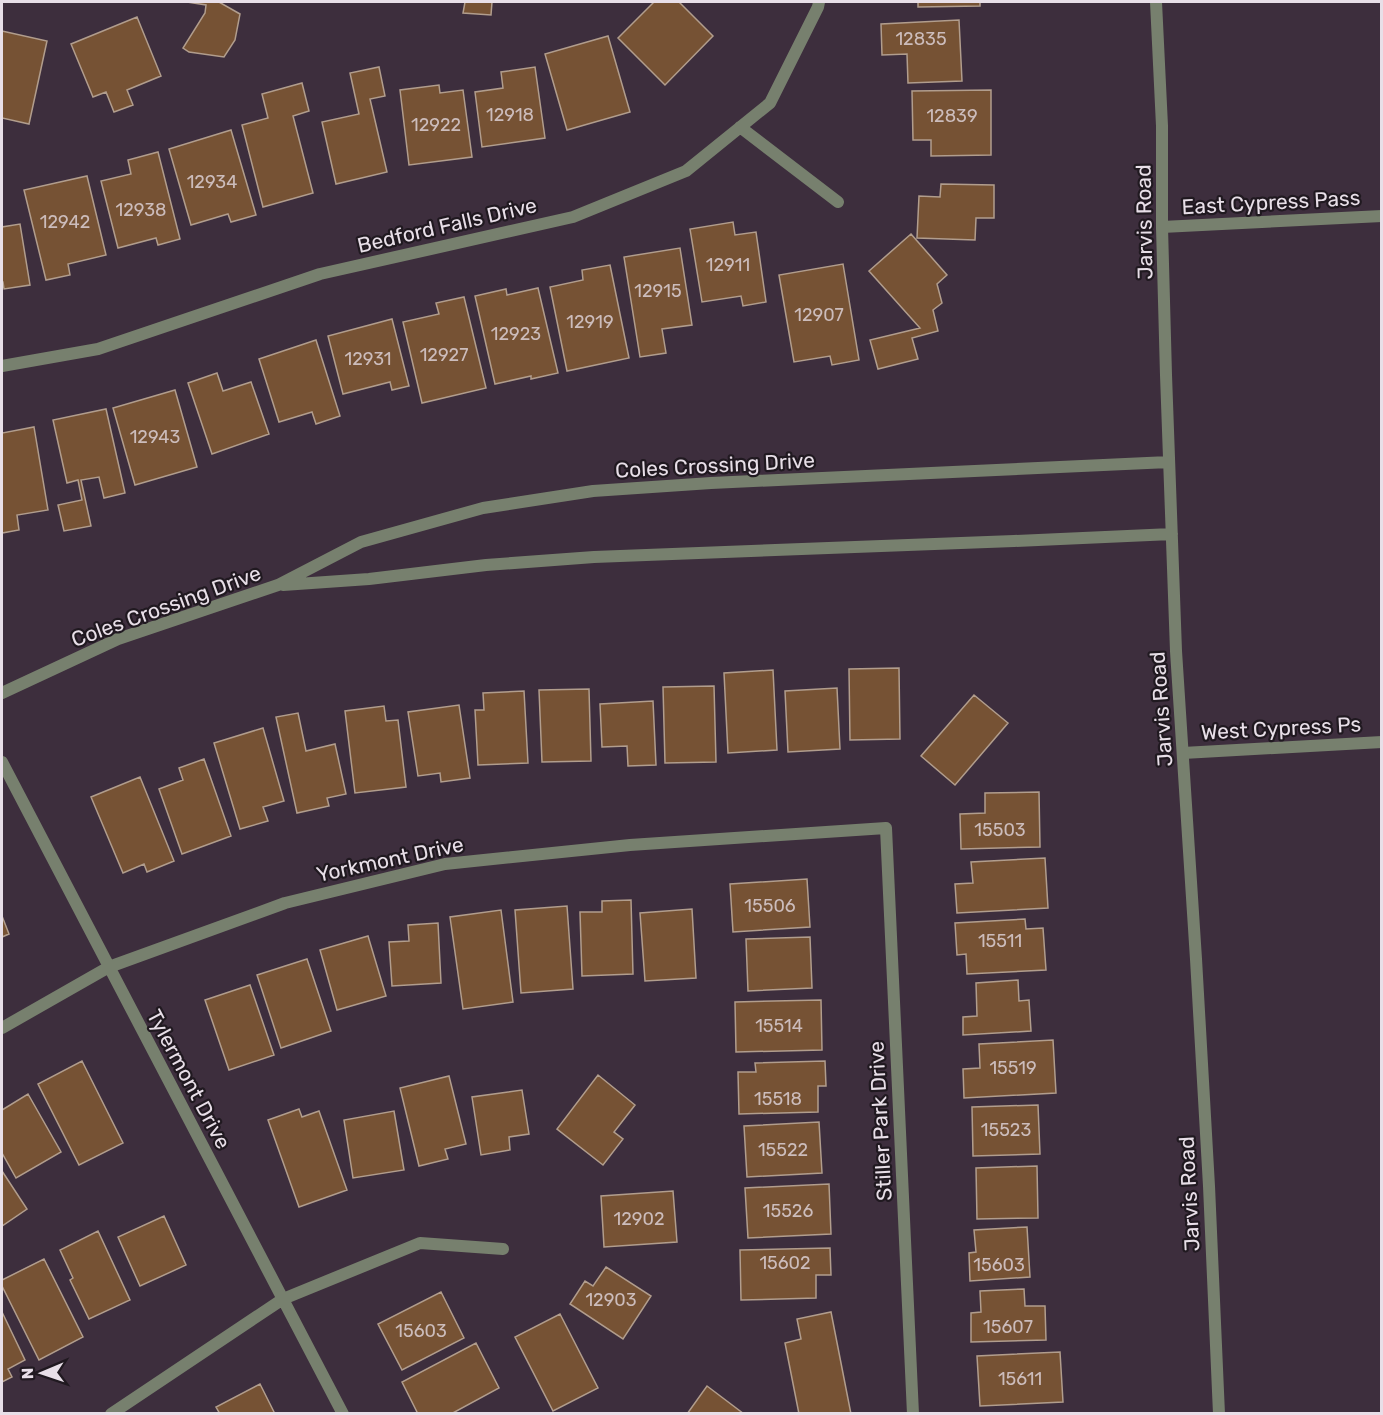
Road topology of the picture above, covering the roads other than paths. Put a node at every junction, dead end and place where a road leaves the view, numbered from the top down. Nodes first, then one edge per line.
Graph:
1 (819, 2) edge
2 (1156, 2) edge
3 (740, 127) junction
4 (838, 202) dead end
5 (1382, 216) edge
6 (1162, 227) junction
7 (2, 366) edge
8 (1169, 462) junction
9 (1172, 534) junction
10 (278, 585) junction
11 (2, 693) edge
12 (1382, 742) edge
13 (1183, 753) junction
14 (2, 762) edge
15 (886, 828) joint
16 (109, 967) junction
17 (2, 1028) edge
18 (503, 1249) dead end
19 (283, 1299) junction
20 (111, 1413) edge
21 (343, 1413) edge
22 (913, 1413) edge
23 (1219, 1413) edge

1 - 3 street, Bedford Falls Drive
2 - 6 street, Jarvis Road
3 - 4 street
3 - 7 street, Bedford Falls Drive
5 - 6 street, East Cypress Pass
6 - 8 street, Jarvis Road
8 - 9 street, Jarvis Road
8 - 10 street, Coles Crossing Drive
9 - 10 street, Coles Crossing Drive
9 - 13 street, Jarvis Road
10 - 11 street, Coles Crossing Drive
12 - 13 street, West Cypress Ps
13 - 23 street, Jarvis Road
14 - 16 street, Tylermont Drive
15 - 16 street, Yorkmont Drive
15 - 22 street, Stiller Park Drive
16 - 17 street, Yorkmont Drive
16 - 19 street, Tylermont Drive
18 - 19 street
19 - 20 street
19 - 21 street, Tylermont Drive

